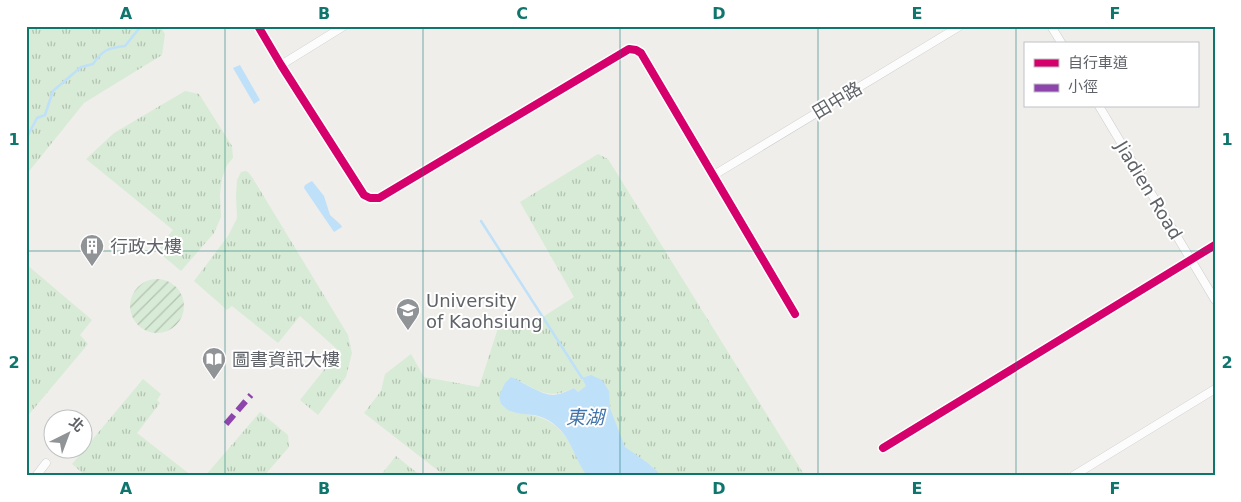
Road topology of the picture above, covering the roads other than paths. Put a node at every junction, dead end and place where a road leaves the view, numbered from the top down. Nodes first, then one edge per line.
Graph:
1 (258, 26) edge
2 (344, 26) edge
3 (960, 26) edge
4 (1051, 26) edge
5 (1061, 42) edge
6 (281, 65) junction
7 (1100, 108) edge
8 (714, 175) junction
9 (1215, 245) edge
10 (1191, 260) junction
11 (1215, 300) edge
12 (795, 314) dead end
13 (1215, 389) edge
14 (883, 448) dead end
15 (46, 463) dead end
16 (36, 476) edge
17 (1073, 476) edge

1 - 6 street
2 - 6 street
3 - 8 street, 田中路
4 - 5 street
6 - 8 street
7 - 10 street, Jiadien Road
8 - 12 street
9 - 10 street
10 - 11 street, Jiadien Road
10 - 14 street
13 - 17 street
15 - 16 street

